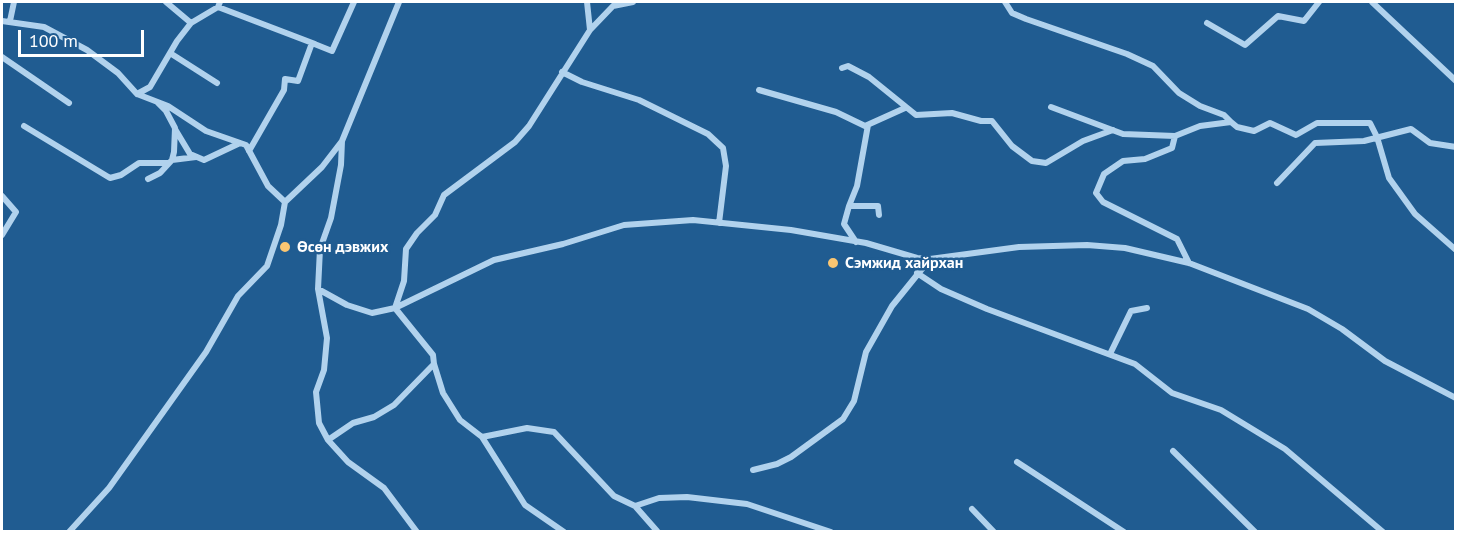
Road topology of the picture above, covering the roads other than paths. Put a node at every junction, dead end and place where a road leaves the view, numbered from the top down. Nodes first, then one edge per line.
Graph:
1 (14, 2) edge
2 (166, 2) edge
3 (354, 2) edge
4 (399, 2) edge
5 (587, 2) edge
6 (633, 2) edge
7 (1005, 2) edge
8 (1319, 2) edge
9 (1372, 2) edge
10 (219, 4) edge
11 (2, 21) edge
12 (10, 21) junction
13 (1207, 23) dead end
14 (191, 24) junction
15 (590, 30) junction
16 (332, 51) junction
17 (170, 53) junction
18 (340, 54) dead end
19 (2, 57) edge
20 (842, 68) dead end
21 (561, 72) junction
22 (1455, 81) edge
23 (217, 83) dead end
24 (759, 90) dead end
25 (137, 94) junction
26 (155, 100) junction
27 (69, 103) dead end
28 (1051, 107) dead end
29 (904, 108) junction
30 (1231, 122) junction
31 (868, 125) junction
32 (24, 126) dead end
33 (175, 128) junction
34 (1113, 130) junction
35 (1174, 136) junction
36 (1377, 137) junction
37 (342, 141) junction
38 (240, 143) junction
39 (1455, 147) edge
40 (249, 151) junction
41 (196, 157) junction
42 (170, 162) junction
43 (148, 178) dead end
44 (1277, 183) dead end
45 (2, 196) edge
46 (285, 202) junction
47 (849, 206) junction
48 (879, 215) dead end
49 (719, 223) junction
50 (2, 235) edge
51 (856, 242) junction
52 (1455, 250) edge
53 (930, 259) junction
54 (1189, 263) junction
55 (917, 273) junction
56 (318, 289) junction
57 (395, 308) junction
58 (1147, 308) dead end
59 (1110, 354) junction
60 (434, 364) junction
61 (1455, 398) edge
62 (482, 437) junction
63 (328, 440) junction
64 (1173, 450) dead end
65 (1017, 462) dead end
66 (753, 470) dead end
67 (634, 506) junction
68 (972, 509) dead end
69 (69, 531) edge
70 (417, 531) edge
71 (564, 531) edge
72 (658, 531) edge
73 (831, 531) edge
74 (994, 531) edge
75 (1124, 531) edge
76 (1255, 531) edge
77 (1383, 531) edge

1 - 12 street
2 - 14 street
3 - 16 street
4 - 37 street
5 - 15 street
6 - 15 street
7 - 30 street
8 - 13 street
9 - 22 street
10 - 14 street
10 - 16 street
11 - 12 street
12 - 25 street
14 - 17 street
15 - 21 street
16 - 18 street
16 - 40 street
17 - 23 street
17 - 25 street
19 - 27 street
20 - 29 street
21 - 49 street
21 - 57 street
24 - 31 street
25 - 26 street
26 - 33 street
26 - 38 street
28 - 34 street
29 - 31 street
29 - 34 street
30 - 35 street
30 - 36 street
31 - 47 street
32 - 42 street
33 - 41 street
33 - 42 street
34 - 35 street
35 - 54 street
36 - 39 street
36 - 44 street
36 - 52 street
37 - 46 street
37 - 56 street
38 - 40 street
38 - 41 street
40 - 46 street
41 - 42 street
42 - 43 street
45 - 50 street
46 - 69 street
47 - 48 street
47 - 51 street
49 - 51 street
49 - 57 street
51 - 53 street
53 - 54 street
53 - 55 street
54 - 61 street
55 - 59 street
55 - 66 street
56 - 57 street
56 - 63 street
57 - 60 street
58 - 59 street
59 - 77 street
60 - 62 street
60 - 63 street
62 - 67 street
62 - 71 street
63 - 70 street
64 - 76 street
65 - 75 street
67 - 72 street
67 - 73 street
68 - 74 street

